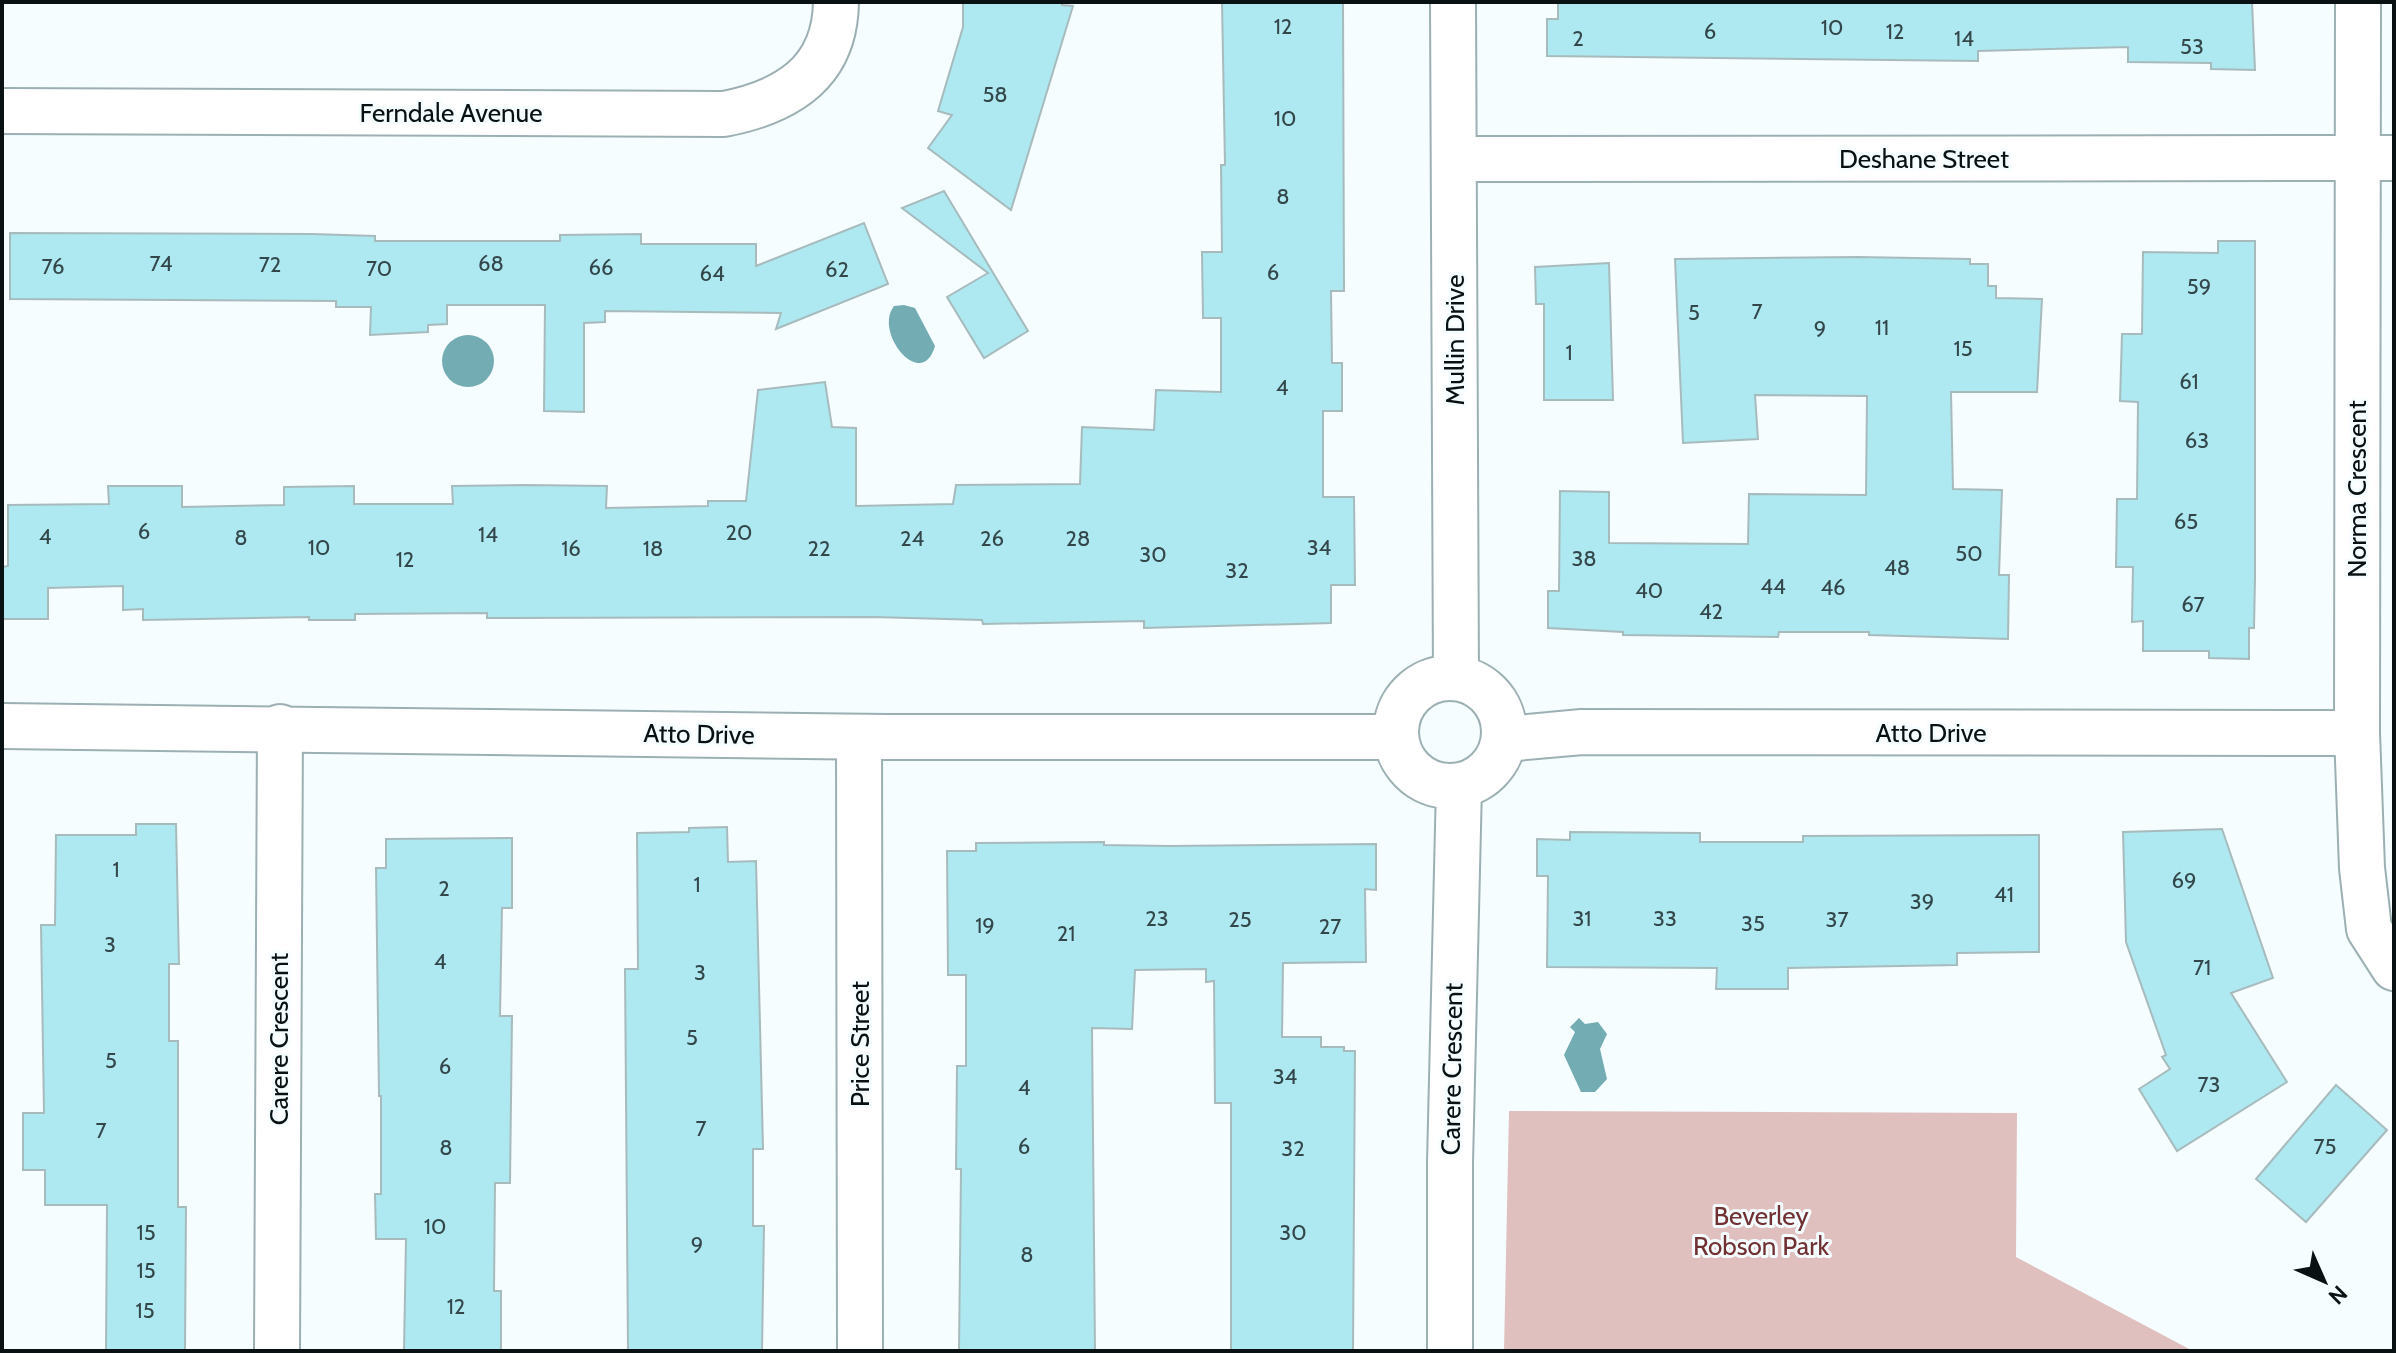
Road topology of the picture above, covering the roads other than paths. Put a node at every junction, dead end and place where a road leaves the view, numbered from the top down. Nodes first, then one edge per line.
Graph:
1 (836, 2) edge
2 (1453, 2) edge
3 (2358, 2) edge
4 (2, 111) edge
5 (2376, 158) edge
6 (1454, 159) junction
7 (1456, 678) junction
8 (2, 726) edge
9 (280, 727) junction
10 (2357, 733) junction
11 (859, 737) junction
12 (1396, 737) junction
13 (1505, 739) junction
14 (1459, 786) junction
15 (2394, 968) edge
16 (277, 1351) edge
17 (860, 1351) edge
18 (1450, 1351) edge

1 - 4 street, Ferndale Avenue
2 - 6 street, Mullin Drive
3 - 5 street, Norma Crescent
5 - 6 street, Deshane Street
5 - 10 street, Norma Crescent
6 - 7 street, Mullin Drive
7 - 12 street
7 - 13 street
8 - 9 street, Atto Drive
9 - 11 street, Atto Drive
9 - 16 street, Carere Crescent
10 - 13 street, Atto Drive
10 - 15 street, Norma Crescent
11 - 12 street, Atto Drive
11 - 17 street, Price Street
12 - 14 street
13 - 14 street
14 - 18 street, Carere Crescent

